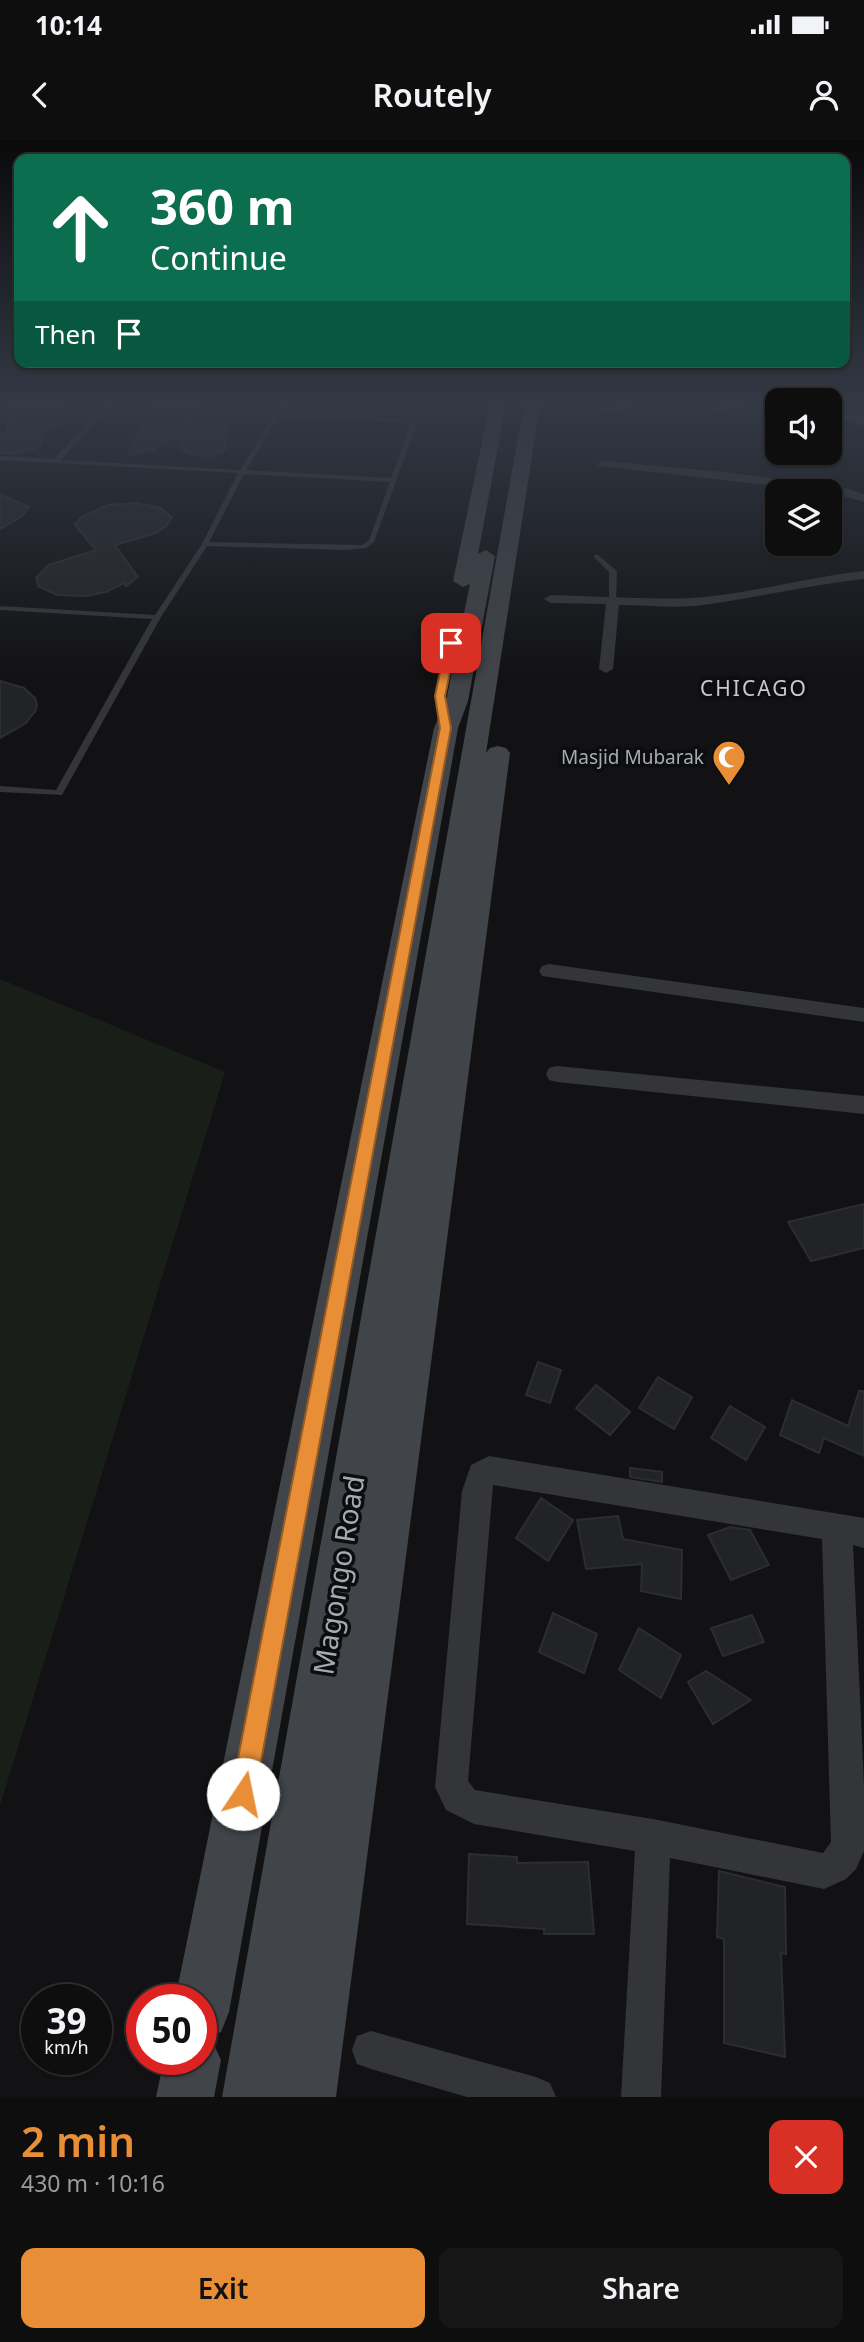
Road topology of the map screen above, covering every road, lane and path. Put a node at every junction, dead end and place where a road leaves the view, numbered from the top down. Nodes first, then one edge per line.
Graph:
1 (230, 495) edge
2 (388, 495) edge
3 (480, 495) edge
4 (498, 495) edge
5 (511, 495) edge
6 (535, 495) edge
7 (496, 505) dead end
8 (502, 532) junction
9 (205, 544) junction
10 (596, 556) dead end
11 (864, 575) edge
12 (551, 598) dead end
13 (613, 600) junction
14 (0, 608) edge
15 (157, 617) junction
16 (606, 670) dead end
17 (446, 728) junction
18 (0, 789) edge
19 (549, 971) dead end
20 (864, 1015) edge
21 (557, 1074) dead end
22 (864, 1105) edge
23 (851, 1530) edge
24 (653, 1837) junction
25 (206, 1984) edge
26 (371, 2050) dead end
27 (189, 2075) edge
28 (465, 2087) edge
29 (185, 2097) edge
30 (251, 2097) edge
31 (307, 2097) edge
32 (536, 2097) edge
33 (641, 2097) edge

1 - 9 lane
2 - 9 lane
3 - 17 main road
4 - 7 main road
5 - 8 main road, Magongo Road
6 - 31 main road
8 - 17 main road, Magongo Road
8 - 30 main road, Magongo Road
9 - 15 lane
10 - 13 lane
11 - 13 street
12 - 13 street
13 - 16 street
14 - 15 lane
15 - 18 lane
17 - 25 main road, Magongo Road
19 - 20 street
21 - 22 street
23 - 24 street
23 - 24 street
24 - 33 street
26 - 28 street
27 - 29 main road
28 - 32 street

